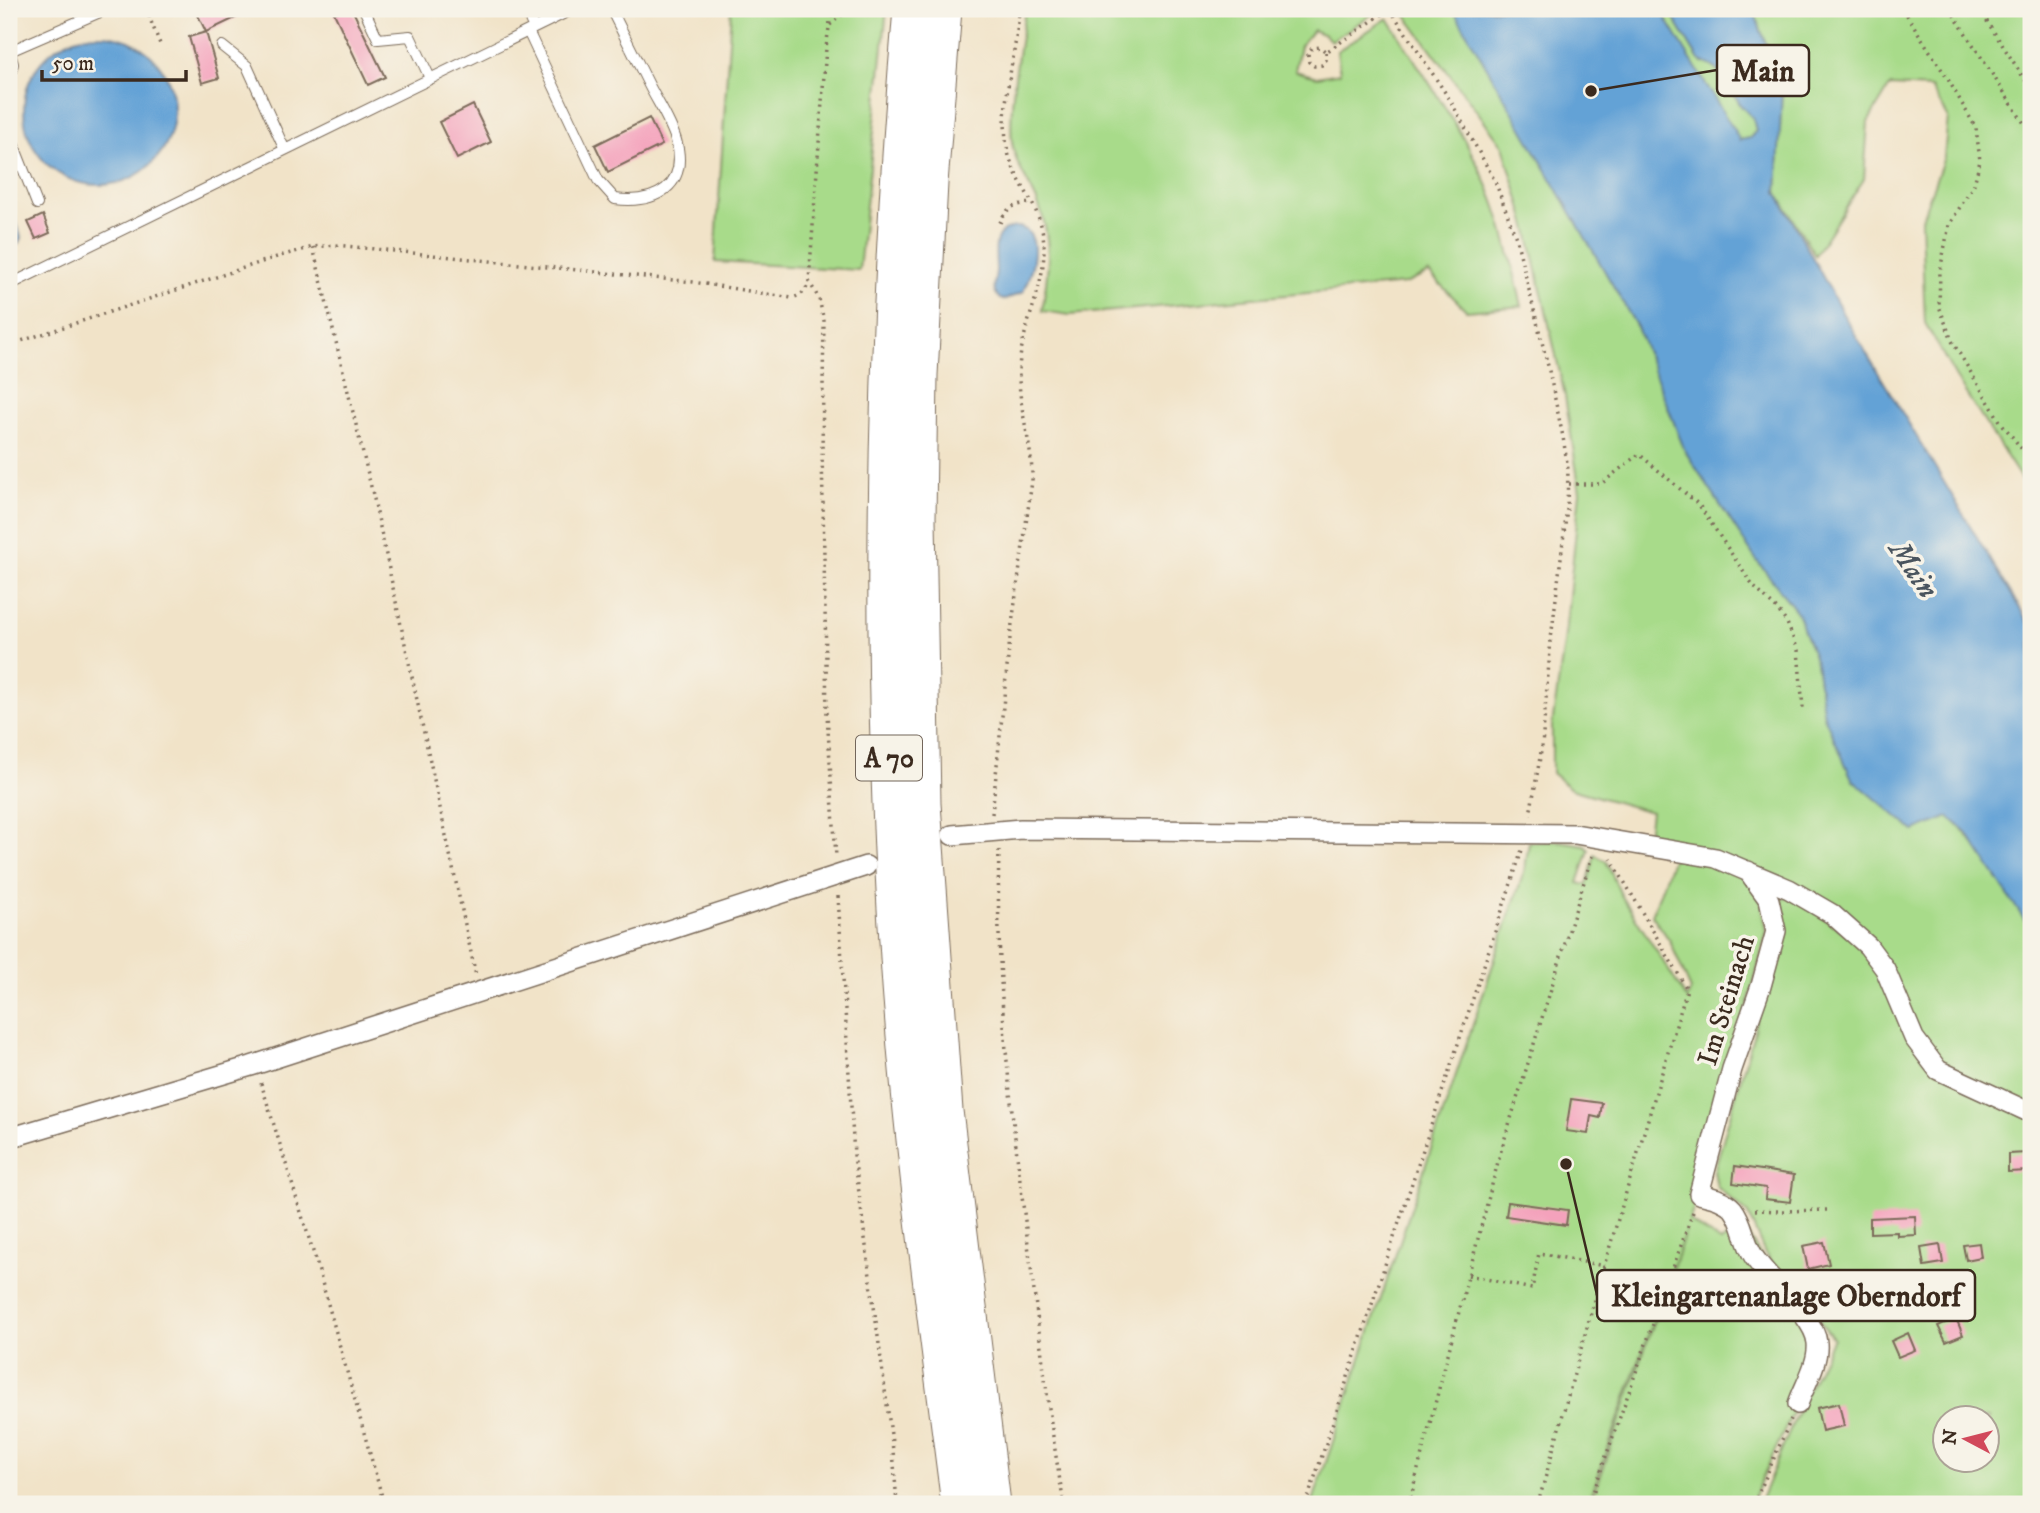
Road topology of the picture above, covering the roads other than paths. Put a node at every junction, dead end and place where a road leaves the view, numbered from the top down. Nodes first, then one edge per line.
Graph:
1 (107, 9) edge
2 (364, 9) edge
3 (525, 9) edge
4 (573, 9) edge
5 (611, 9) edge
6 (912, 9) edge
7 (943, 9) edge
8 (531, 29) junction
9 (222, 46) dead end
10 (9, 50) edge
11 (430, 78) junction
12 (9, 81) edge
13 (9, 133) edge
14 (285, 148) junction
15 (37, 204) dead end
16 (9, 285) edge
17 (953, 835) dead end
18 (866, 866) dead end
19 (1747, 870) junction
20 (2031, 1113) edge
21 (9, 1138) edge
22 (1798, 1404) road end
23 (960, 1504) edge
24 (992, 1504) edge

1 - 10 lane
2 - 11 lane
3 - 8 lane
4 - 8 lane
5 - 8 lane
6 - 23 highway, A 70
7 - 24 highway, A 70
8 - 11 lane
9 - 14 lane
10 - 12 lane
11 - 14 lane
13 - 15 lane
14 - 16 lane
17 - 19 street
18 - 21 street
19 - 20 street
19 - 22 street, Im Steinach

